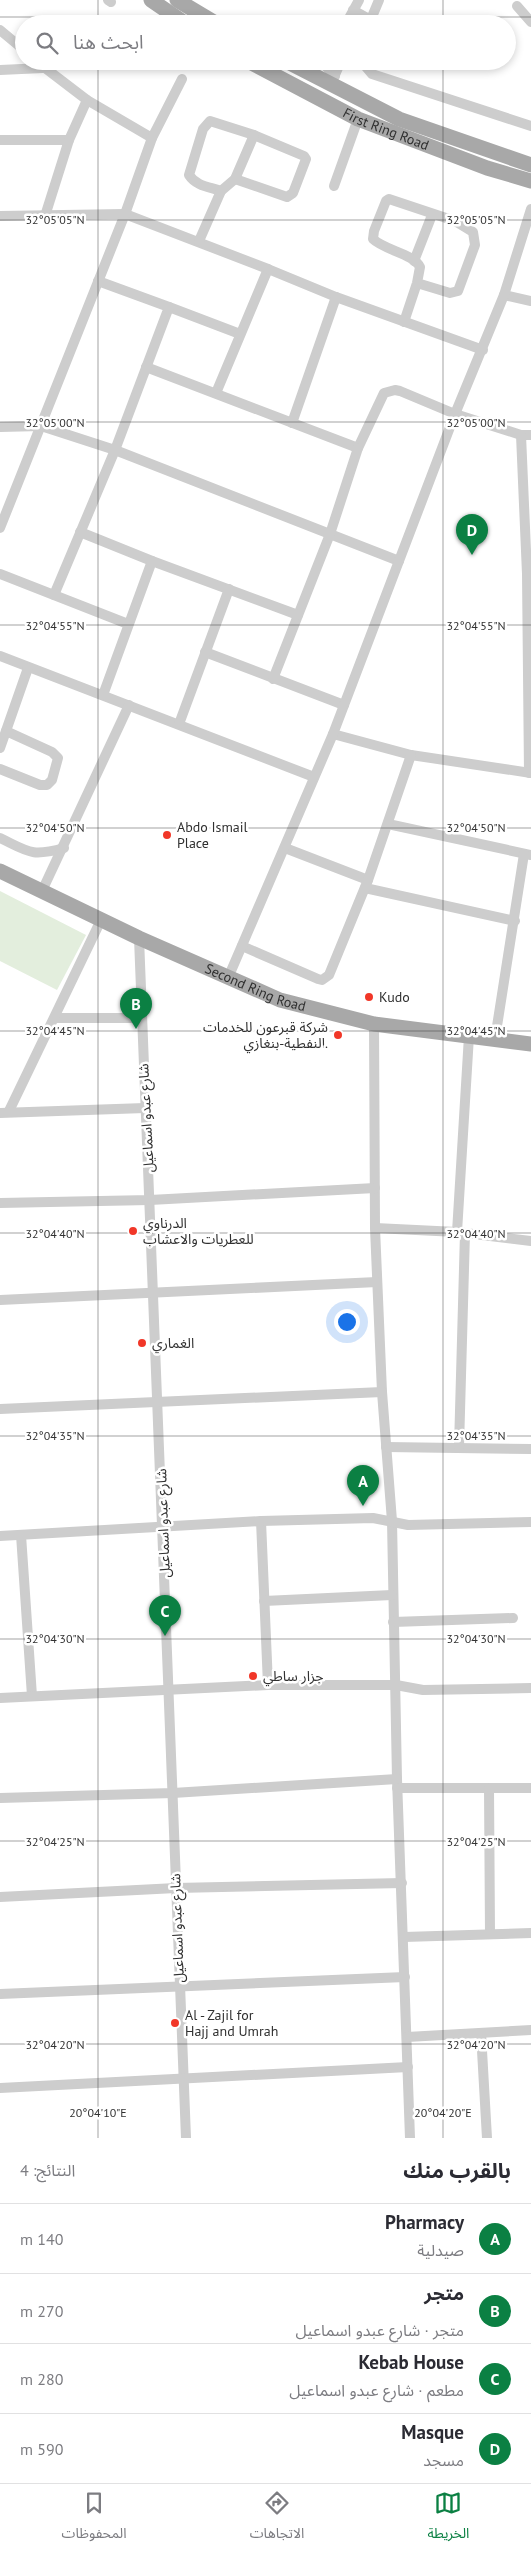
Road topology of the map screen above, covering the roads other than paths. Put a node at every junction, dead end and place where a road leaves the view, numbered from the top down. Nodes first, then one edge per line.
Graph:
1 (151, 0) edge
2 (178, 0) edge
3 (359, 0) edge
4 (379, 0) edge
5 (517, 6) dead end
6 (354, 10) junction
7 (173, 15) edge
8 (202, 15) edge
9 (351, 15) edge
10 (361, 15) edge
11 (373, 15) edge
12 (531, 22) edge
13 (0, 30) edge
14 (15, 42) edge
15 (15, 68) edge
16 (0, 70) edge
17 (47, 70) edge
18 (265, 70) edge
19 (308, 70) edge
20 (327, 70) edge
21 (337, 70) edge
22 (369, 70) edge
23 (182, 79) dead end
24 (333, 80) junction
25 (86, 100) junction
26 (358, 119) junction
27 (531, 126) edge
28 (254, 135) junction
29 (152, 138) junction
30 (0, 140) edge
31 (69, 140) junction
32 (531, 165) edge
33 (235, 178) junction
34 (531, 181) edge
35 (334, 186) dead end
36 (222, 191) junction
37 (531, 209) edge
38 (125, 214) junction
39 (432, 214) junction
40 (0, 216) edge
41 (45, 216) junction
42 (199, 240) junction
43 (414, 261) junction
44 (268, 268) junction
45 (98, 281) junction
46 (417, 283) junction
47 (504, 295) junction
48 (336, 297) junction
49 (531, 301) edge
50 (169, 307) junction
51 (404, 322) junction
52 (240, 334) junction
53 (483, 350) junction
54 (146, 367) junction
55 (216, 393) junction
56 (455, 414) junction
57 (292, 423) junction
58 (41, 426) junction
59 (0, 427) edge
60 (526, 435) edge
61 (358, 448) junction
62 (115, 450) junction
63 (0, 528) edge
64 (80, 532) junction
65 (330, 534) junction
66 (152, 561) junction
67 (399, 561) junction
68 (0, 574) edge
69 (529, 574) edge
70 (229, 589) junction
71 (54, 596) junction
72 (298, 615) junction
73 (128, 624) junction
74 (206, 652) junction
75 (530, 653) edge
76 (0, 656) edge
77 (28, 668) junction
78 (273, 679) junction
79 (103, 695) junction
80 (129, 705) junction
81 (344, 705) junction
82 (179, 724) junction
83 (6, 731) junction
84 (333, 734) junction
85 (0, 748) edge
86 (411, 755) junction
87 (0, 769) edge
88 (530, 773) edge
89 (314, 777) junction
90 (388, 824) junction
91 (0, 838) edge
92 (64, 848) junction
93 (285, 848) junction
94 (528, 855) edge
95 (0, 871) edge
96 (367, 884) junction
97 (42, 891) junction
98 (101, 920) junction
99 (515, 921) junction
100 (139, 938) junction
101 (242, 946) junction
102 (228, 978) junction
103 (55, 1018) junction
104 (141, 1018) junction
105 (374, 1024) junction
106 (468, 1036) junction
107 (496, 1039) junction
108 (531, 1044) edge
109 (145, 1108) junction
110 (4, 1112) edge
111 (375, 1188) junction
112 (150, 1200) junction
113 (0, 1204) edge
114 (375, 1228) junction
115 (461, 1233) junction
116 (531, 1241) edge
117 (377, 1282) junction
118 (154, 1292) junction
119 (0, 1300) edge
120 (382, 1392) junction
121 (158, 1403) junction
122 (0, 1409) edge
123 (386, 1447) junction
124 (459, 1447) junction
125 (531, 1449) edge
126 (261, 1521) junction
127 (392, 1521) junction
128 (531, 1522) edge
129 (163, 1527) junction
130 (21, 1535) junction
131 (0, 1536) edge
132 (392, 1595) junction
133 (264, 1601) junction
134 (513, 1618) dead end
135 (393, 1622) junction
136 (268, 1685) junction
137 (396, 1685) junction
138 (531, 1688) edge
139 (169, 1689) junction
140 (32, 1696) junction
141 (0, 1698) edge
142 (397, 1783) junction
143 (489, 1788) junction
144 (531, 1788) edge
145 (173, 1793) junction
146 (0, 1798) edge
147 (402, 1883) junction
148 (176, 1888) junction
149 (0, 1897) edge
150 (531, 1933) edge
151 (490, 1934) junction
152 (404, 1937) junction
153 (405, 1977) junction
154 (180, 1988) junction
155 (0, 1994) edge
156 (531, 2030) edge
157 (481, 2033) junction
158 (407, 2037) junction
159 (408, 2067) junction
160 (184, 2080) junction
161 (0, 2088) edge
162 (186, 2138) edge
163 (410, 2138) edge
164 (487, 2138) edge

1 - 7 main road
2 - 8 main road
3 - 6 street
4 - 11 street
5 - 12 street
6 - 9 street
6 - 10 street
13 - 14 street
15 - 16 street
17 - 25 street
18 - 26 main road, First Ring Road
19 - 24 main road, First Ring Road
20 - 24 street
21 - 24 street
22 - 27 street
23 - 29 street
24 - 32 main road, First Ring Road
25 - 29 street
25 - 31 street
26 - 34 main road, First Ring Road
26 - 35 street
28 - 33 street
28 - 33 street
28 - 36 street
29 - 38 street
30 - 31 street
31 - 41 street
33 - 36 street
36 - 42 street
37 - 47 street
38 - 41 street
38 - 42 street
38 - 45 street
39 - 43 street
39 - 43 street
39 - 46 street
40 - 41 street
42 - 44 street
43 - 46 street
44 - 48 street
44 - 52 street
45 - 50 street
45 - 58 street
46 - 51 street
47 - 49 street
47 - 53 street
48 - 51 street
48 - 57 street
50 - 52 street
50 - 54 street
51 - 53 street
52 - 55 street
53 - 56 street
54 - 55 street
54 - 62 street
55 - 57 street
56 - 60 street
56 - 61 street
56 - 67 street
57 - 61 street
58 - 59 street
58 - 62 street
58 - 63 street
60 - 69 street
61 - 65 street
62 - 64 street
62 - 65 street
64 - 66 street
64 - 71 street
65 - 67 street
65 - 72 street
66 - 70 street
66 - 73 street
67 - 81 street
68 - 71 street
69 - 75 street
70 - 72 street
70 - 74 street
71 - 73 street
72 - 78 street
73 - 79 street
74 - 78 street
74 - 82 street
75 - 88 street
76 - 77 street
77 - 79 street
77 - 83 street
78 - 81 street
79 - 80 street
80 - 82 street
80 - 92 street
81 - 84 street
82 - 89 street
83 - 85 street
83 - 87 street
84 - 86 street
84 - 89 street
86 - 88 street
86 - 90 street
89 - 93 street
90 - 94 street
90 - 96 street
91 - 92 street
92 - 97 street
93 - 96 street
93 - 101 street
94 - 99 street
95 - 97 main road, Second Ring Road
96 - 99 street
96 - 101 street
97 - 98 main road, Second Ring Road
98 - 100 main road, Second Ring Road
98 - 103 street
99 - 107 street
100 - 102 main road, Second Ring Road
100 - 104 street, شارع عبدو اسماعيل
101 - 102 street
102 - 105 main road, Second Ring Road
103 - 104 street
103 - 110 street
104 - 109 street, شارع عبدو اسماعيل
105 - 106 main road, Second Ring Road
105 - 111 street
106 - 107 main road, Second Ring Road
106 - 115 street
107 - 108 main road, Second Ring Road
109 - 110 street
109 - 112 street, شارع عبدو اسماعيل
111 - 112 street
111 - 114 street
112 - 113 street
112 - 118 street, شارع عبدو اسماعيل
114 - 115 street
114 - 117 street
115 - 116 street
115 - 124 street
117 - 118 street
117 - 120 street
118 - 119 street
118 - 121 street, شارع عبدو اسماعيل
120 - 121 street
120 - 123 street
121 - 122 street
121 - 129 street, شارع عبدو اسماعيل
123 - 124 street
123 - 127 street
124 - 125 street
126 - 127 street
126 - 129 street
126 - 133 street
127 - 128 street
127 - 132 street
129 - 130 street
129 - 139 street, شارع عبدو اسماعيل
130 - 131 street
130 - 140 street
132 - 133 street
132 - 135 street
133 - 136 street
134 - 135 street
135 - 137 street
136 - 137 street
136 - 139 street
137 - 138 street
137 - 142 street
139 - 140 street
139 - 145 street, شارع عبدو اسماعيل
140 - 141 street
142 - 143 street
142 - 145 street
142 - 147 street
143 - 144 street
143 - 151 street
145 - 146 street
145 - 148 street, شارع عبدو اسماعيل
147 - 148 street
147 - 152 street
148 - 149 street
148 - 154 street, شارع عبدو اسماعيل
150 - 151 street
151 - 152 street
152 - 153 street
153 - 154 street
153 - 158 street
154 - 155 street
154 - 160 street, شارع عبدو اسماعيل
156 - 157 street
157 - 158 street
157 - 164 street
158 - 159 street
159 - 160 street
159 - 163 street
160 - 161 street
160 - 162 street, شارع عبدو اسماعيل

